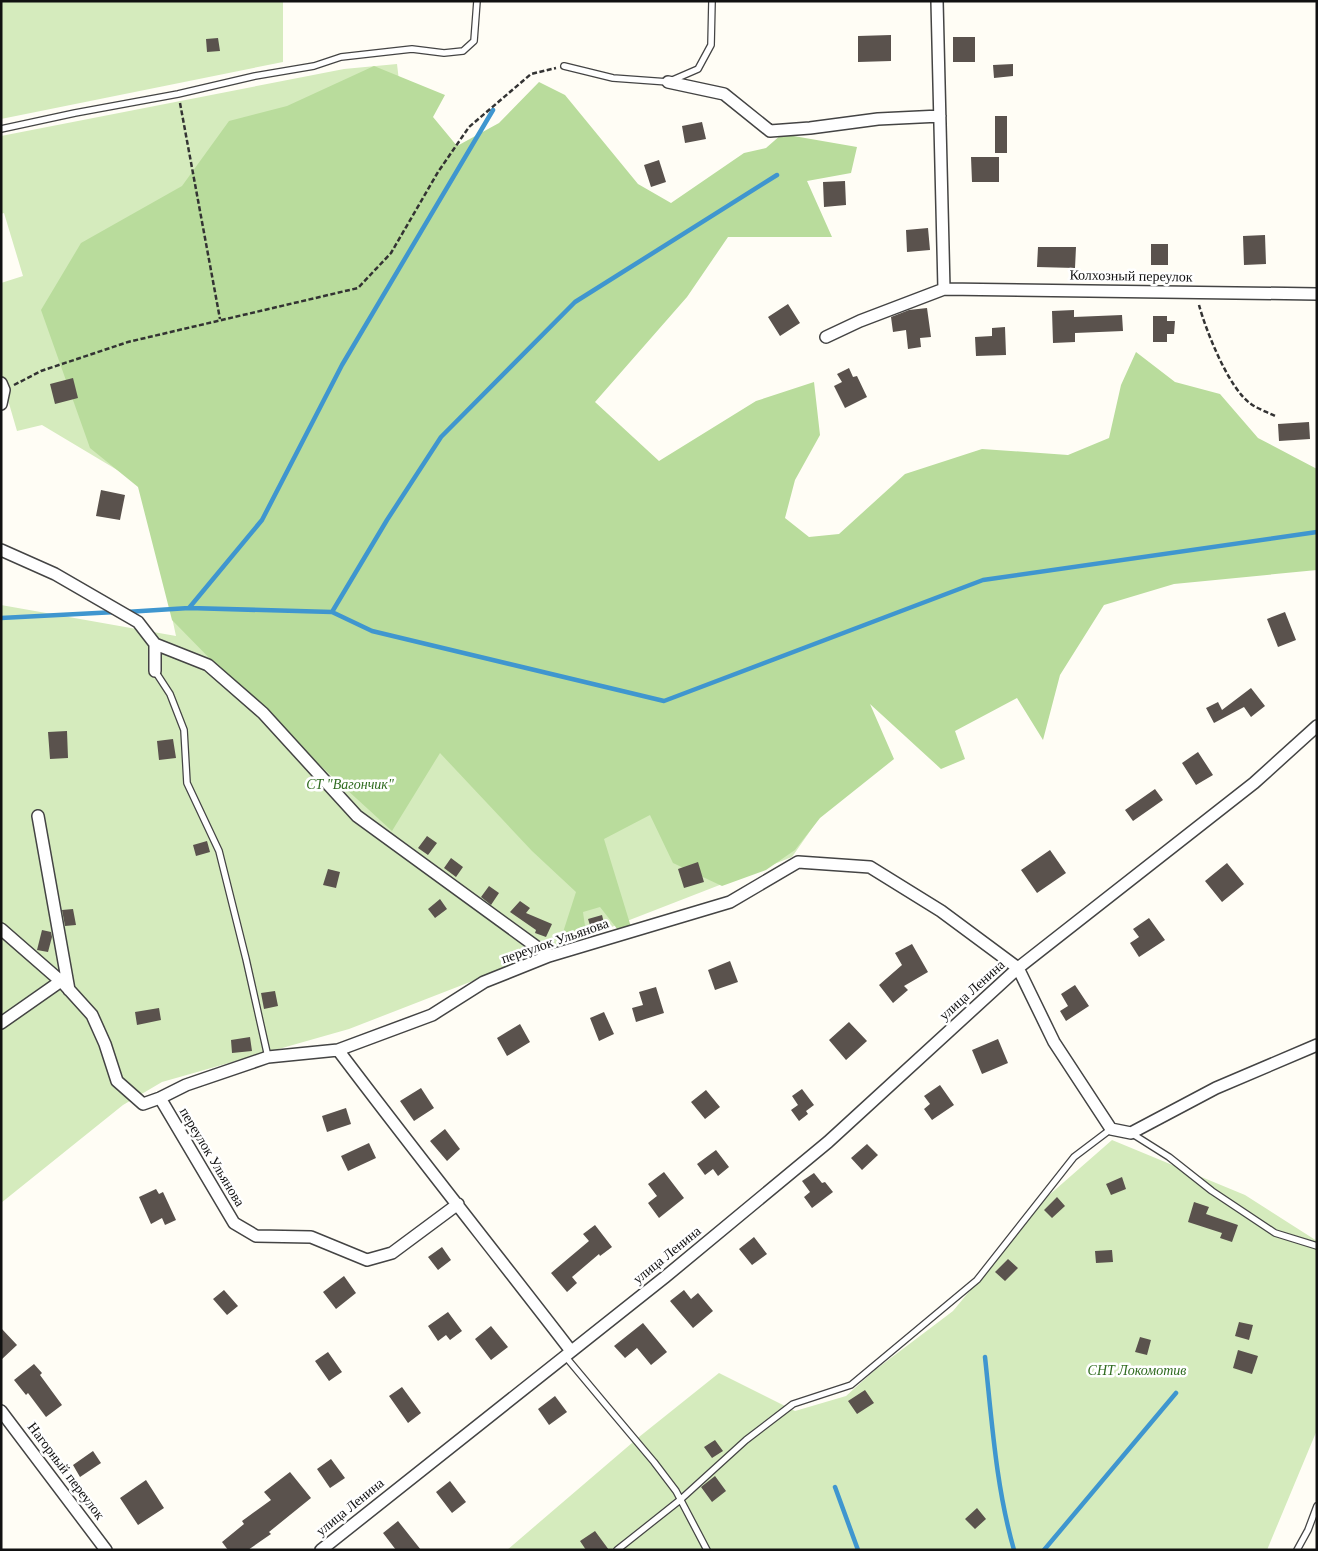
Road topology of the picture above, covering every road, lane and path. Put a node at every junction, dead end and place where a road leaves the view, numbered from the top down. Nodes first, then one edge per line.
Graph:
1 (477, 1) edge
2 (712, 1) edge
3 (937, 1) edge
4 (564, 66) joint
5 (668, 82) junction
6 (178, 94) junction
7 (940, 116) junction
8 (1, 129) edge
9 (944, 288) junction
10 (1195, 292) junction
11 (1317, 294) edge
12 (220, 319) junction
13 (826, 337) dead end
14 (3, 386) edge
15 (1, 404) edge
16 (1275, 416) dead end
17 (1, 550) edge
18 (156, 644) junction
19 (155, 670) joint
20 (1317, 726) edge
21 (38, 816) dead end
22 (1, 929) edge
23 (548, 956) junction
24 (1018, 968) junction
25 (65, 986) junction
26 (1, 1023) edge
27 (1317, 1045) edge
28 (338, 1050) junction
29 (268, 1057) junction
30 (160, 1098) junction
31 (1111, 1129) junction
32 (1131, 1133) junction
33 (458, 1204) junction
34 (1317, 1246) edge
35 (568, 1353) junction
36 (1, 1411) edge
37 (680, 1500) junction
38 (1317, 1506) edge
39 (106, 1550) edge
40 (321, 1550) edge
41 (617, 1550) edge
42 (707, 1550) edge
43 (1297, 1550) edge

1 - 6 lane
2 - 5 lane
3 - 7 street
4 - 5 lane
4 - 12 path
5 - 7 street
6 - 8 lane
6 - 12 path
7 - 9 street
9 - 10 street, Колхозный переулок
9 - 13 street, Колхозный переулок
10 - 11 street, Колхозный переулок
10 - 16 path
12 - 14 path
14 - 15 street
17 - 18 street
18 - 19 street
18 - 23 street
19 - 29 lane
20 - 24 street, улица Ленина
21 - 25 street
22 - 25 street
23 - 24 street, переулок Ульянова
23 - 28 street, переулок Ульянова
24 - 31 street, улица Ленина
24 - 35 street, улица Ленина
25 - 26 street
25 - 30 street
27 - 32 street
28 - 29 street, переулок Ульянова
28 - 33 street
29 - 30 street, переулок Ульянова
30 - 33 street, переулок Ульянова
31 - 32 street
31 - 37 lane
32 - 34 lane
33 - 35 street
35 - 37 lane
35 - 40 street, улица Ленина
36 - 39 street, Нагорный переулок
37 - 41 lane
37 - 42 lane
38 - 43 lane

